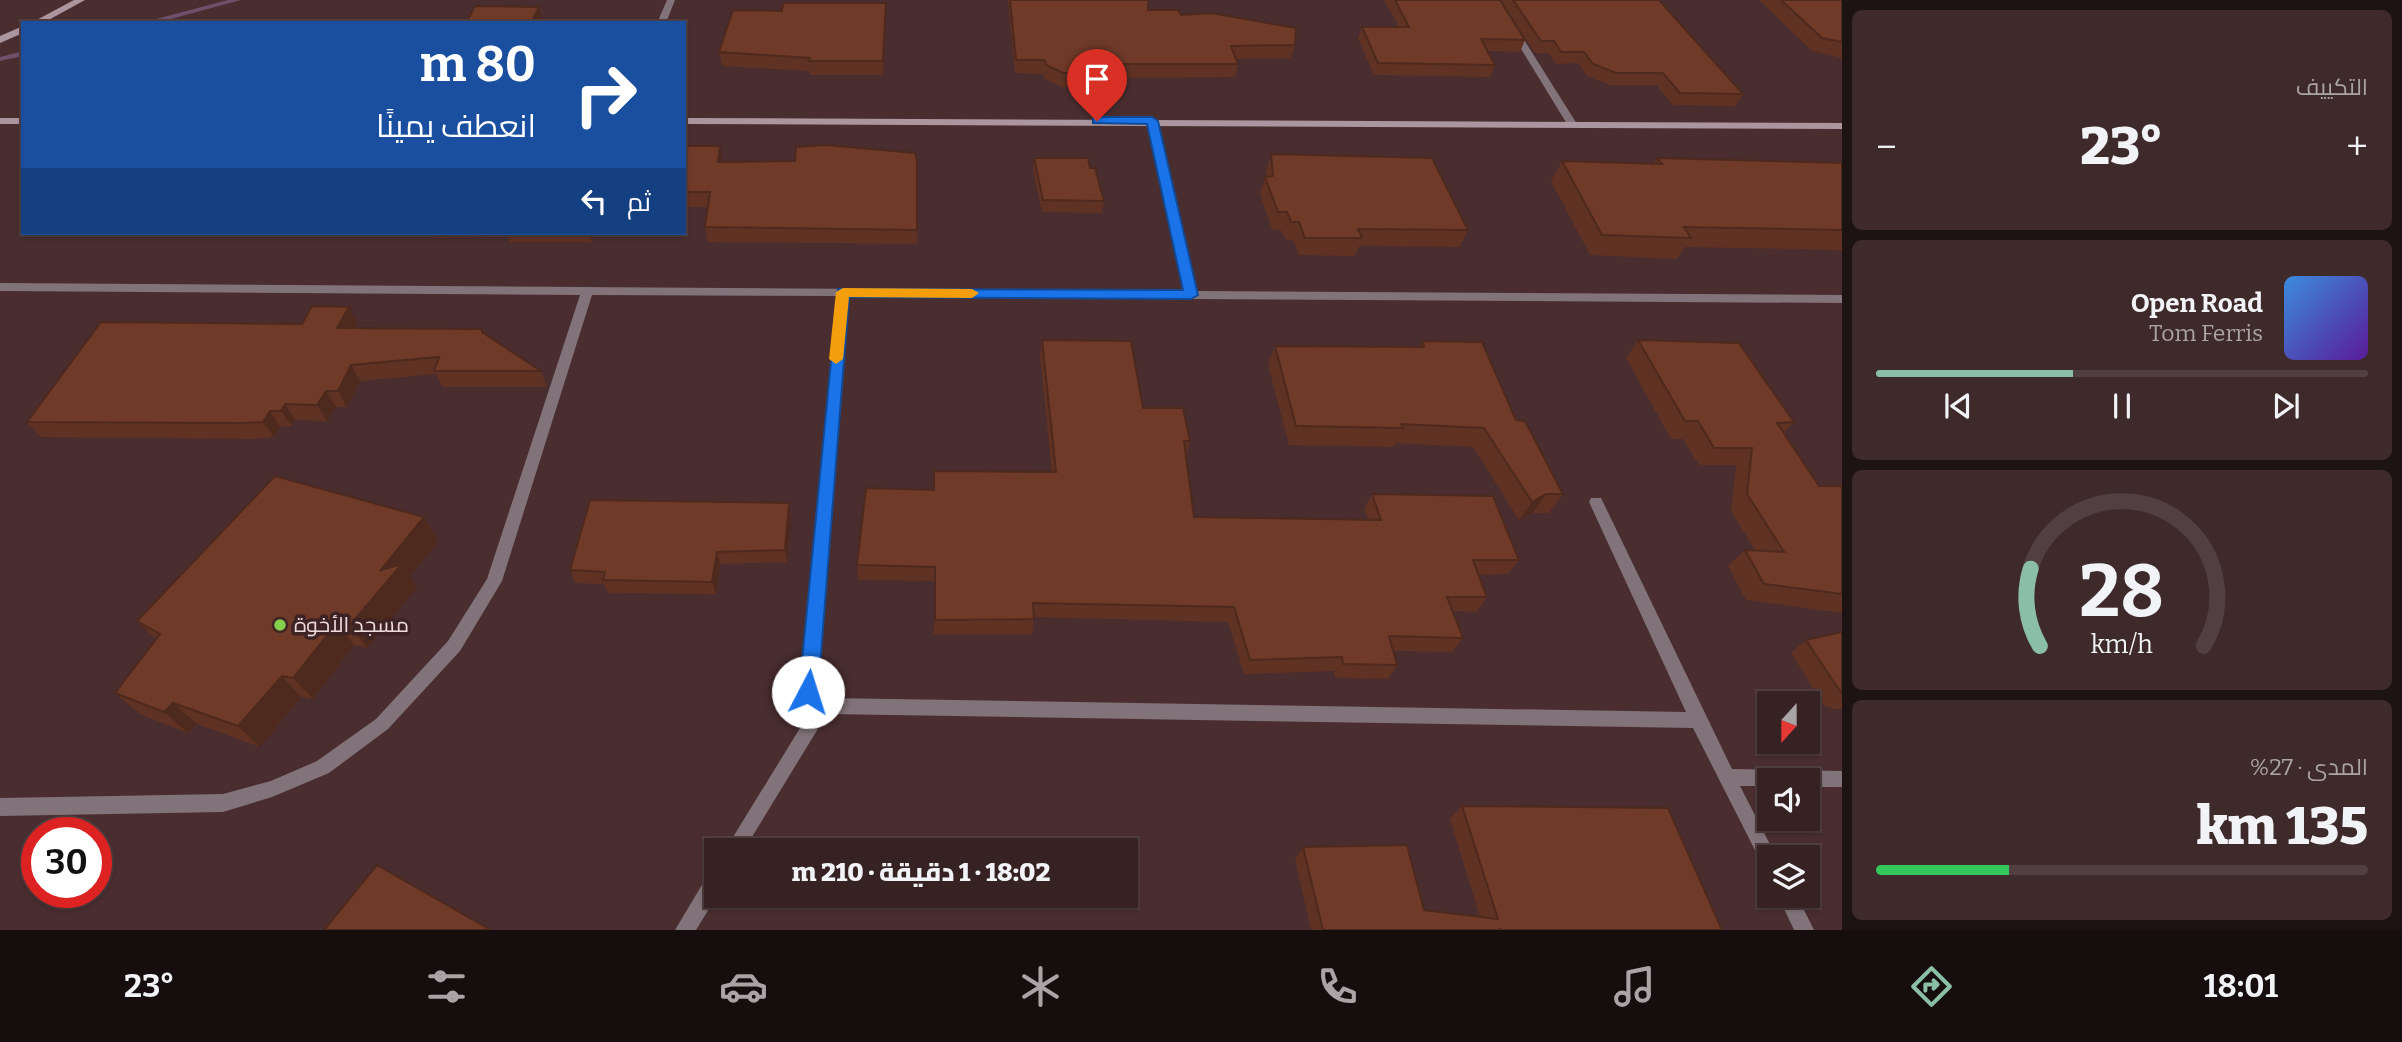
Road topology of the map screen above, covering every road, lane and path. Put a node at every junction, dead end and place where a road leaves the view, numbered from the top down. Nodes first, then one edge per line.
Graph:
1 (81, 0) edge
2 (671, 0) edge
3 (1495, 0) edge
4 (39, 21) edge
5 (663, 21) edge
6 (21, 30) edge
7 (0, 40) edge
8 (0, 121) edge
9 (21, 121) edge
10 (686, 121) edge
11 (1152, 121) junction
12 (1572, 124) junction
13 (1842, 126) edge
14 (0, 287) edge
15 (587, 291) junction
16 (843, 292) junction
17 (1191, 295) junction
18 (1842, 299) edge
19 (1596, 502) dead end
20 (822, 706) junction
21 (1699, 720) junction
22 (1727, 777) junction
23 (1842, 779) edge
24 (0, 807) edge
25 (741, 838) edge
26 (1761, 845) edge
27 (704, 899) edge
28 (1793, 908) edge
29 (685, 930) edge
30 (1804, 930) edge

1 - 4 street
2 - 5 street
3 - 12 street
6 - 7 street
8 - 9 street
10 - 11 street
11 - 12 street
11 - 17 street
12 - 13 street
14 - 15 street
15 - 16 street
15 - 24 street
16 - 17 street
16 - 20 street
17 - 18 street
19 - 21 street
20 - 21 street
20 - 25 street
21 - 22 street
22 - 23 street
22 - 26 street
27 - 29 street
28 - 30 street

